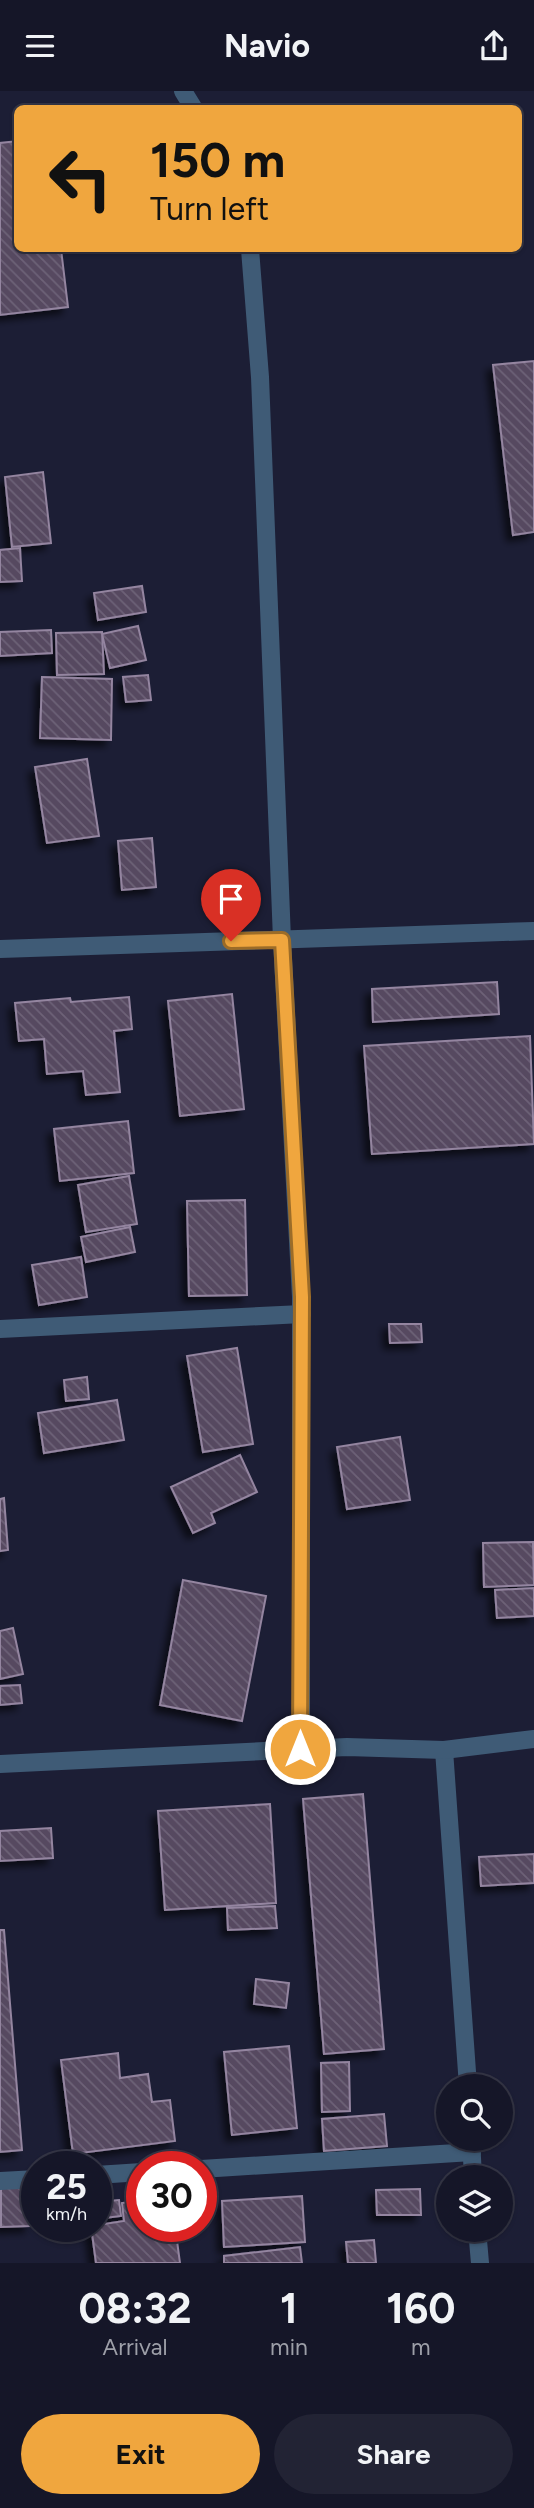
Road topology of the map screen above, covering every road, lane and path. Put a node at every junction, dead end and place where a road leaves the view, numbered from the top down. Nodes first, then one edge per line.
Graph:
1 (250, 252) edge
2 (534, 931) edge
3 (282, 940) junction
4 (0, 949) edge
5 (302, 1314) junction
6 (0, 1329) edge
7 (534, 1739) edge
8 (300, 1749) junction
9 (444, 1750) junction
10 (0, 1764) edge
11 (467, 2074) edge
12 (436, 2148) edge
13 (217, 2168) edge
14 (21, 2180) edge
15 (0, 2181) edge
16 (478, 2242) edge
17 (480, 2263) edge

1 - 3 street
2 - 3 street
3 - 4 street
3 - 5 street
5 - 6 street
5 - 8 street
7 - 9 street
8 - 9 street
8 - 10 street
9 - 11 street
12 - 13 street
14 - 15 street
16 - 17 street

